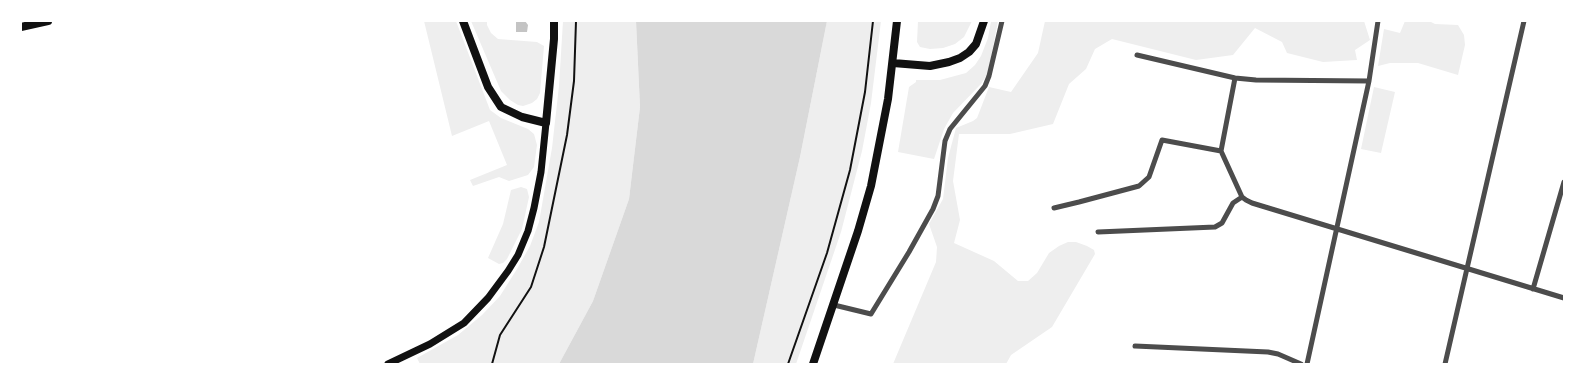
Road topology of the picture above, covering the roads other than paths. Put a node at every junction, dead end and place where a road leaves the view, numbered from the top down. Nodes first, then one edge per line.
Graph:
1 (48, 21) edge
2 (463, 21) edge
3 (554, 21) edge
4 (896, 21) edge
5 (984, 21) edge
6 (1002, 21) edge
7 (1378, 21) edge
8 (1524, 21) edge
9 (21, 27) edge
10 (1137, 55) dead end
11 (893, 63) junction
12 (1235, 78) junction
13 (1369, 81) junction
14 (546, 122) junction
15 (1221, 151) junction
16 (1564, 182) edge
17 (1242, 197) junction
18 (1054, 208) dead end
19 (1335, 229) junction
20 (1098, 232) dead end
21 (1467, 270) junction
22 (1533, 288) junction
23 (1564, 298) edge
24 (834, 305) junction
25 (1135, 346) dead end
26 (388, 364) edge
27 (813, 364) edge
28 (1302, 364) edge
29 (1306, 364) edge
30 (1445, 364) edge

1 - 9 main road
2 - 14 main road
3 - 14 main road
4 - 11 main road
5 - 11 main road
6 - 24 street
7 - 13 street
8 - 21 street
10 - 12 street
11 - 24 main road
12 - 13 street
12 - 15 street
13 - 19 street
14 - 26 main road
15 - 17 street
15 - 18 street
16 - 22 street
17 - 19 street
17 - 20 street
19 - 21 street
19 - 29 street
21 - 22 street
21 - 30 street
22 - 23 street
24 - 27 main road
25 - 28 street

